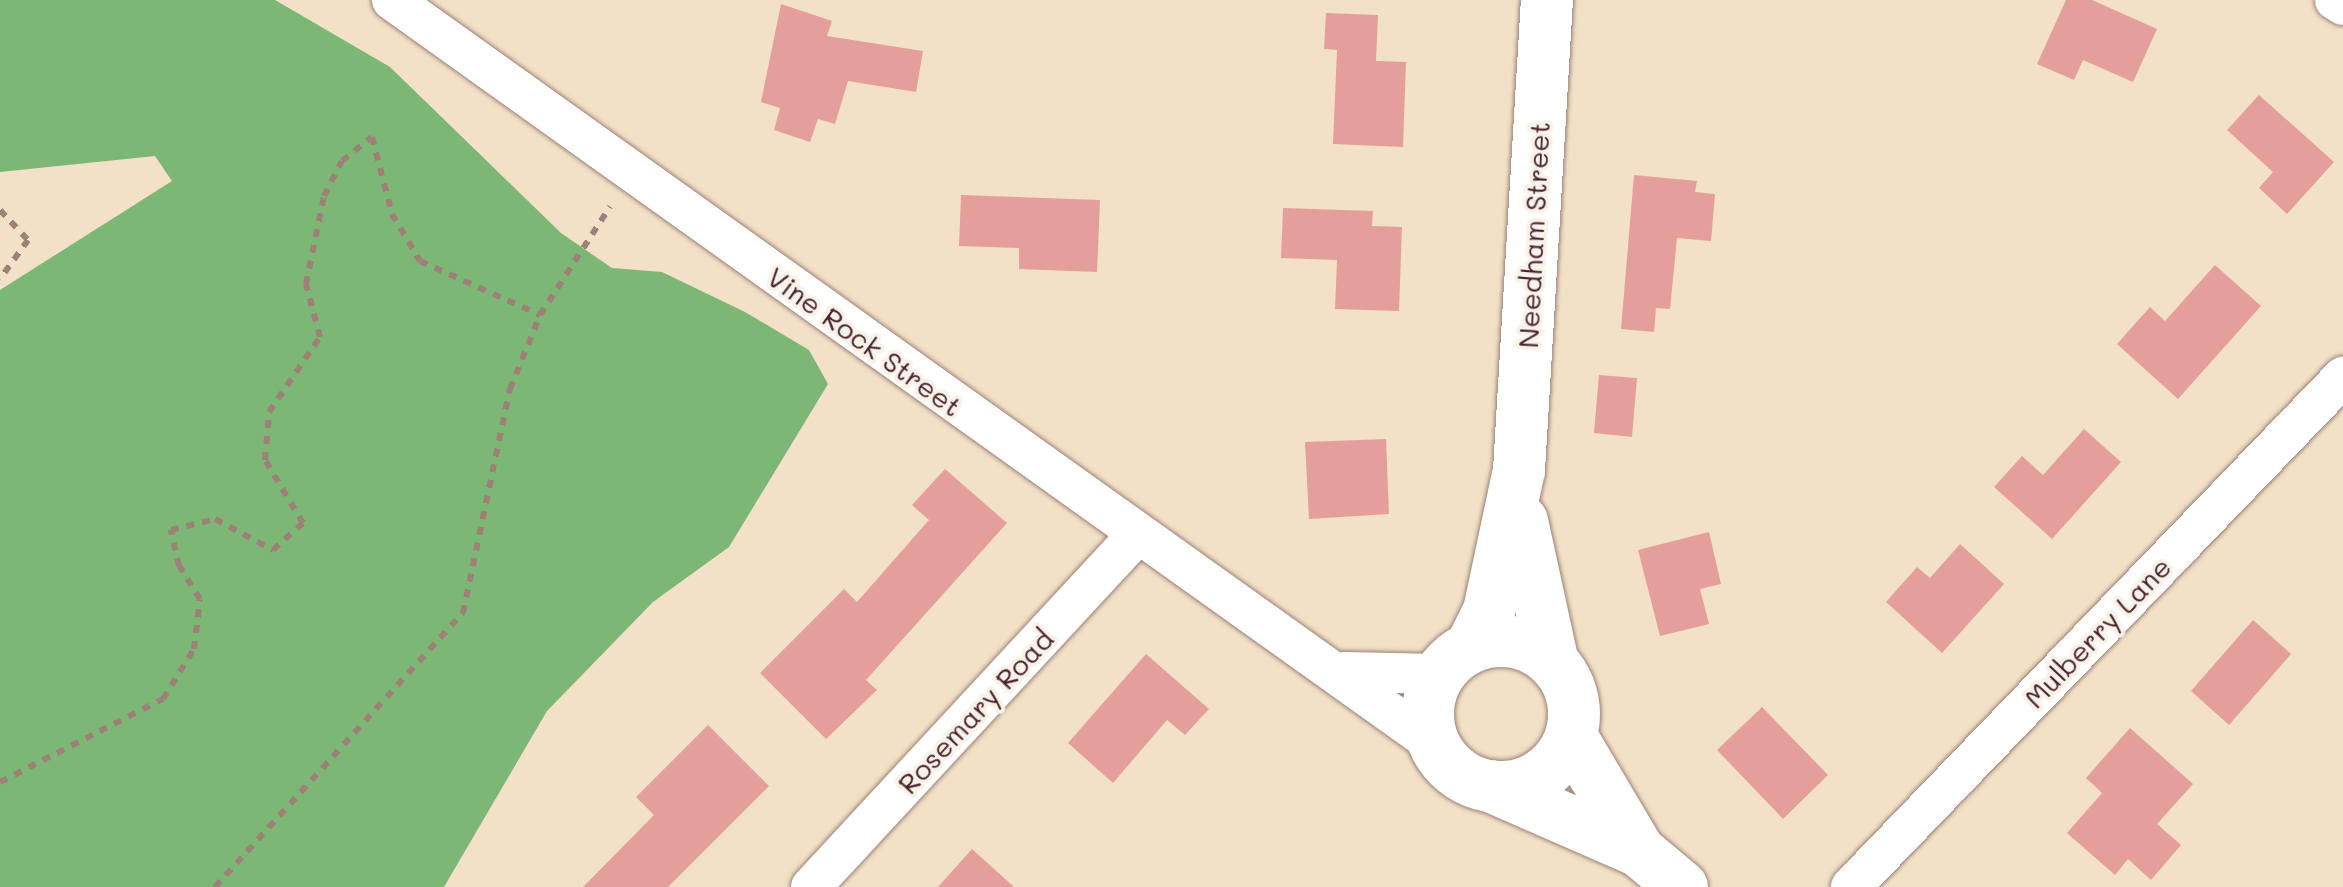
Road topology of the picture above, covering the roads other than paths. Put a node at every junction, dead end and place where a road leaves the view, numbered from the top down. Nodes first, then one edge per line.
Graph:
1 (392, 0) edge
2 (1547, 0) edge
3 (2336, 0) edge
4 (2343, 5) edge
5 (2343, 377) edge
6 (1518, 470) junction
7 (1138, 534) junction
8 (1455, 661) junction
9 (1553, 663) junction
10 (1345, 672) junction
11 (1570, 736) junction
12 (1434, 744) junction
13 (1490, 786) junction
14 (1639, 851) junction
15 (811, 887) edge
16 (1682, 887) edge
17 (1851, 887) edge

1 - 7 street, Vine Rock Street
2 - 6 main road, Needham Street
3 - 4 street
5 - 17 street, Mulberry Lane
6 - 8 main road, Needham Street
6 - 9 main road, Needham Street
7 - 10 street, Vine Rock Street
7 - 15 street, Rosemary Road
8 - 9 main road
8 - 10 street
8 - 12 main road
9 - 11 main road
10 - 12 street, Vine Rock Street
11 - 13 main road
11 - 14 main road
12 - 13 main road
13 - 14 main road
14 - 16 main road

